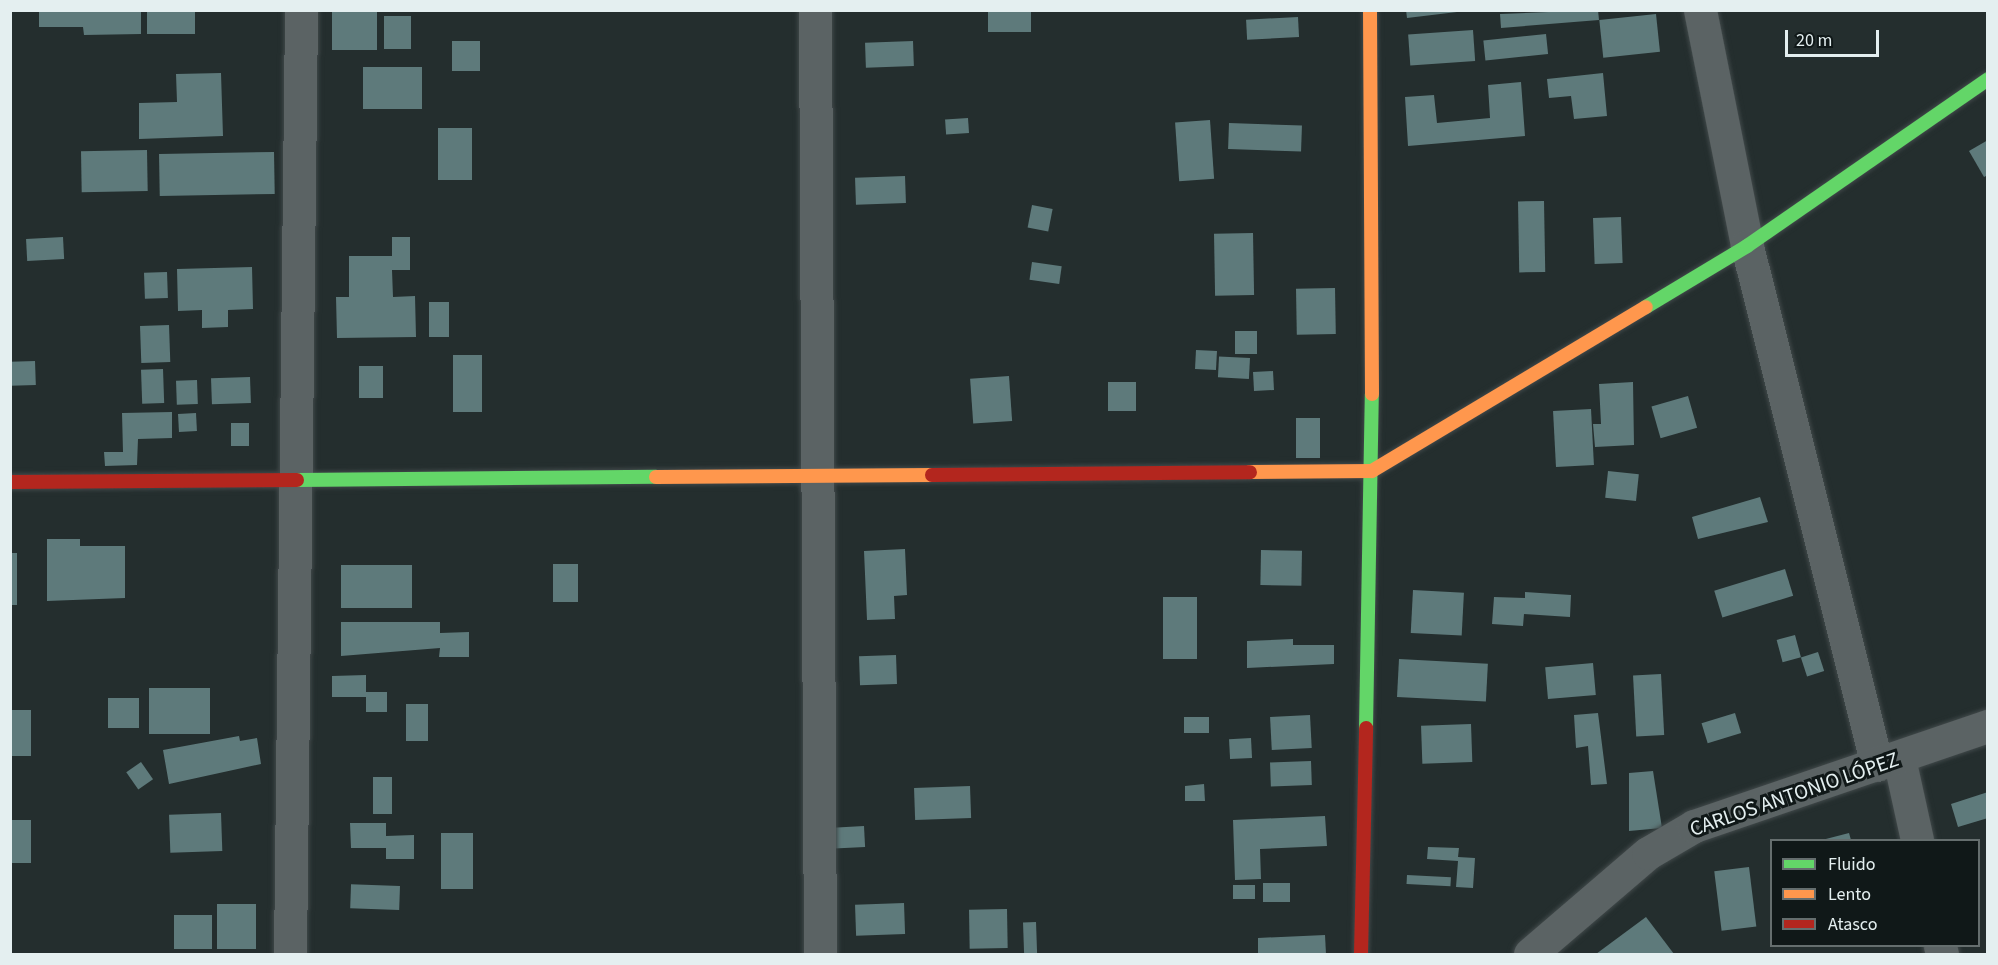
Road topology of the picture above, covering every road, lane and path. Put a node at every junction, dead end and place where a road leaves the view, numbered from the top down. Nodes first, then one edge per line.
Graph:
1 (301, 10) edge
2 (815, 10) edge
3 (1370, 10) edge
4 (1700, 10) edge
5 (1988, 79) edge
6 (1747, 246) junction
7 (1372, 471) junction
8 (818, 474) junction
9 (299, 476) junction
10 (10, 482) edge
11 (1988, 726) edge
12 (1888, 762) junction
13 (1917, 839) edge
14 (290, 954) edge
15 (820, 954) edge
16 (1361, 954) edge
17 (1530, 954) edge

1 - 9 street
2 - 8 street
3 - 7 street
4 - 6 street
5 - 6 street
6 - 7 street
6 - 12 street
7 - 8 street
7 - 16 street
8 - 9 street
8 - 15 street
9 - 10 street
9 - 14 street
11 - 12 street, CARLOS ANTONIO LÓPEZ
12 - 13 street
12 - 17 street, CARLOS ANTONIO LÓPEZ

